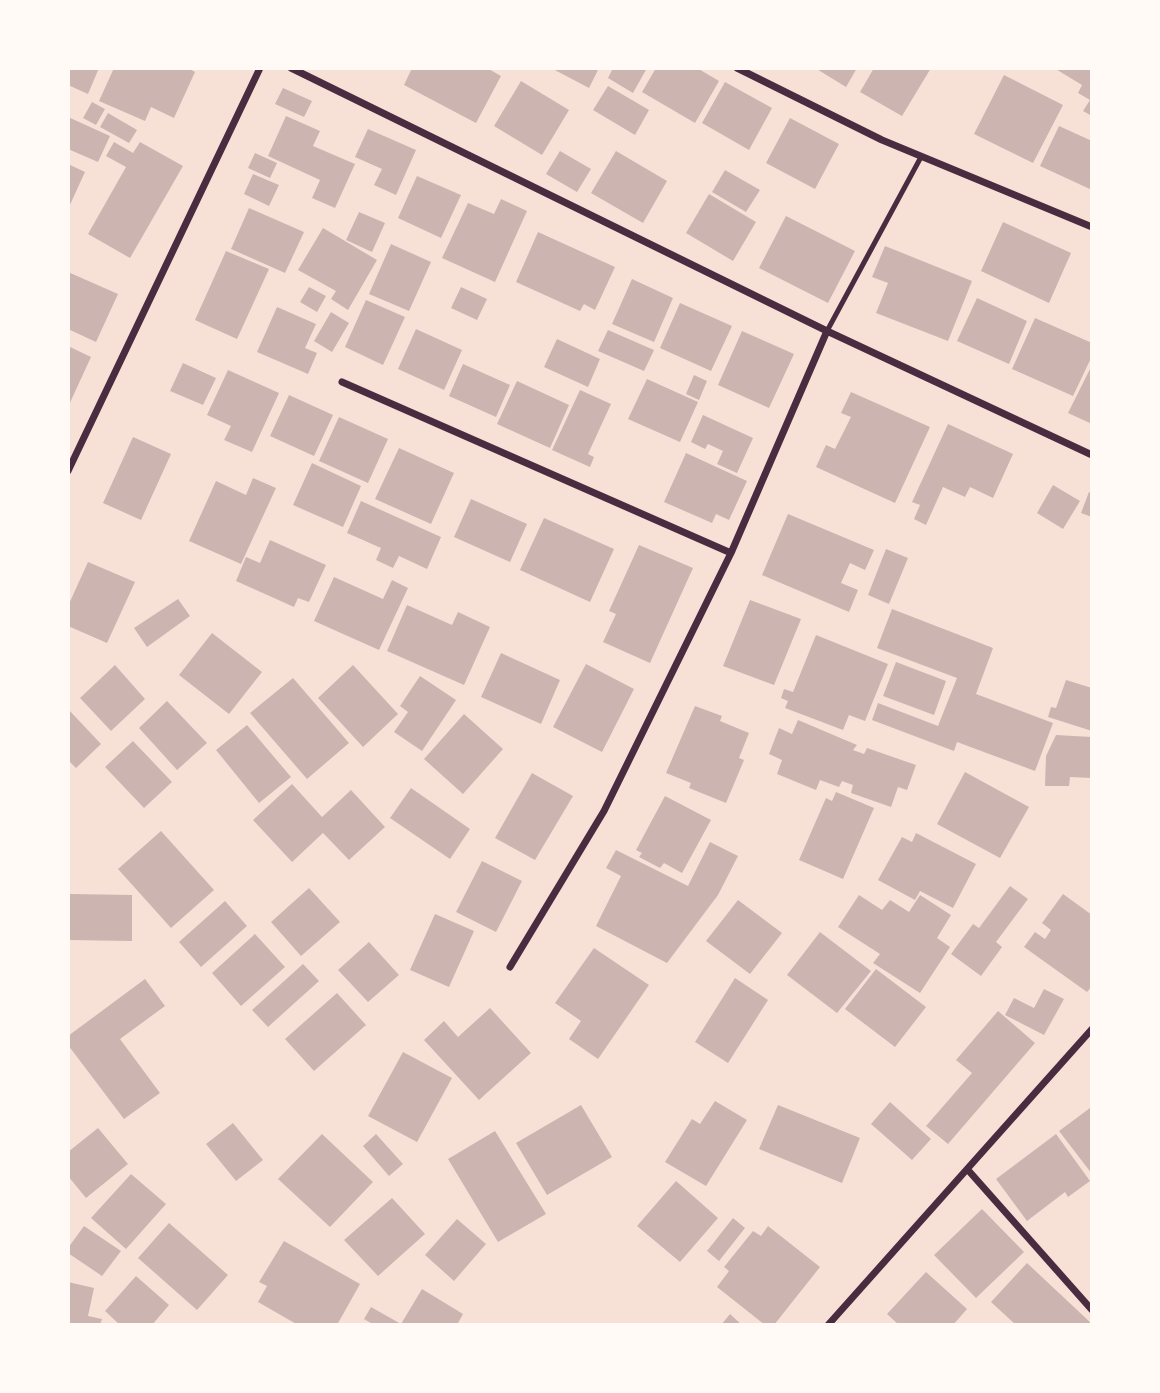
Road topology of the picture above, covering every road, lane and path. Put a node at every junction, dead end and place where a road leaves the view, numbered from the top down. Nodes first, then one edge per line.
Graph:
1 (260, 68) edge
2 (291, 68) edge
3 (737, 68) edge
4 (921, 156) junction
5 (1092, 227) edge
6 (827, 331) junction
7 (342, 382) dead end
8 (1092, 456) edge
9 (68, 471) edge
10 (731, 554) junction
11 (510, 967) dead end
12 (1092, 1029) edge
13 (968, 1170) junction
14 (1092, 1310) edge
15 (828, 1325) edge

1 - 9 street
2 - 6 street
3 - 4 street
4 - 5 street
4 - 6 lane
6 - 8 street
6 - 10 street
7 - 10 street
10 - 11 street
12 - 13 street
13 - 14 street
13 - 15 street

